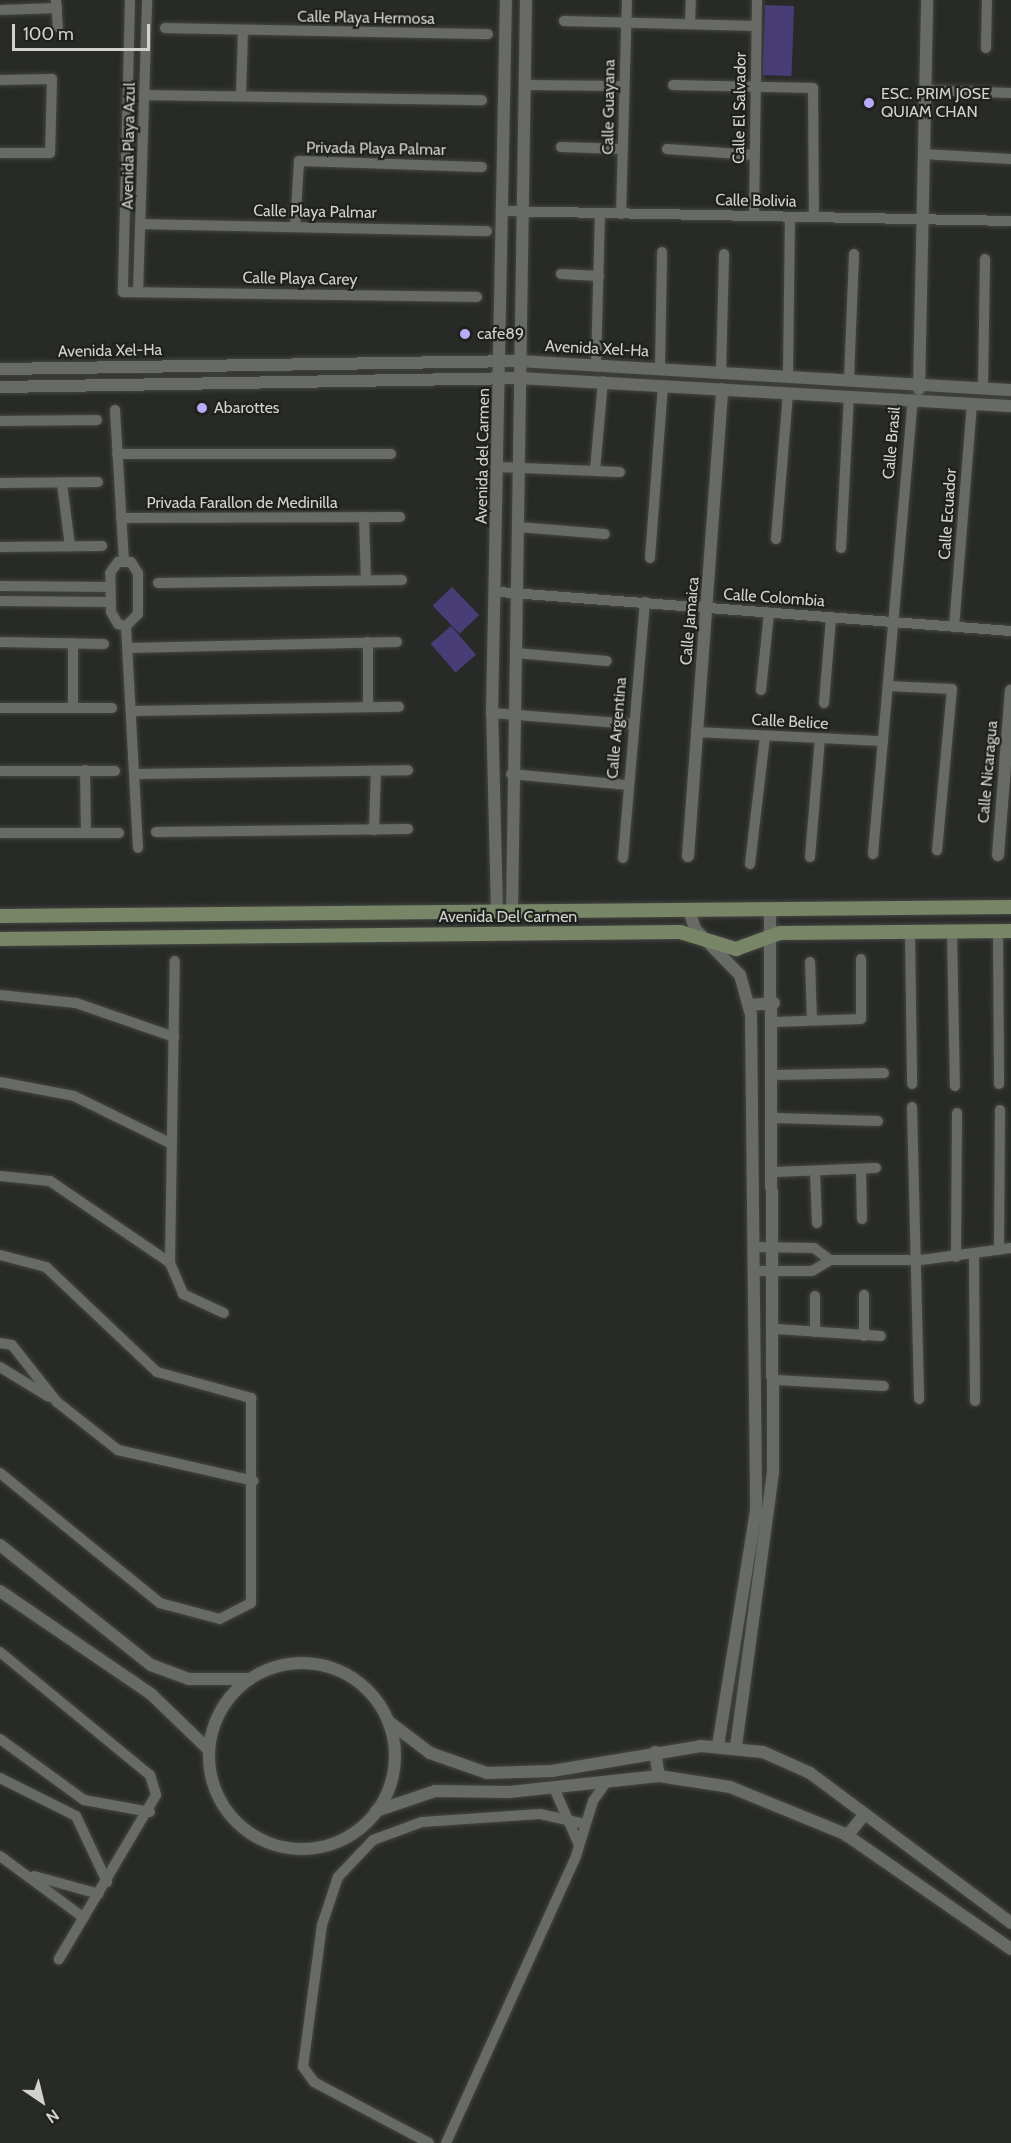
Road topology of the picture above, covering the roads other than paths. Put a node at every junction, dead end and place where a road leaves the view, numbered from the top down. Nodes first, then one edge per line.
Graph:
1 (130, 0) edge
2 (147, 0) edge
3 (506, 0) edge
4 (525, 0) edge
5 (627, 0) edge
6 (691, 0) edge
7 (757, 0) edge
8 (927, 0) edge
9 (987, 0) edge
10 (57, 4) edge
11 (0, 10) edge
12 (564, 21) dead end
13 (626, 22) junction
14 (690, 24) junction
15 (756, 26) junction
16 (58, 27) dead end
17 (165, 28) dead end
18 (243, 31) junction
19 (488, 34) dead end
20 (986, 48) dead end
21 (0, 80) edge
22 (525, 85) junction
23 (624, 86) junction
24 (673, 86) dead end
25 (756, 88) junction
26 (925, 90) junction
27 (1011, 93) edge
28 (145, 94) junction
29 (241, 94) junction
30 (482, 100) dead end
31 (561, 147) dead end
32 (623, 149) junction
33 (667, 149) dead end
34 (0, 153) edge
35 (755, 154) junction
36 (923, 154) junction
37 (1011, 159) edge
38 (482, 167) dead end
39 (501, 211) junction
40 (520, 211) junction
41 (600, 214) junction
42 (621, 214) junction
43 (754, 216) junction
44 (790, 217) junction
45 (814, 217) junction
46 (921, 218) junction
47 (1011, 221) edge
48 (142, 224) junction
49 (295, 227) junction
50 (486, 231) dead end
51 (662, 252) dead end
52 (724, 254) dead end
53 (854, 254) dead end
54 (986, 259) dead end
55 (561, 274) dead end
56 (599, 276) junction
57 (123, 292) joint
58 (138, 292) junction
59 (477, 297) dead end
60 (501, 361) junction
61 (521, 361) junction
62 (596, 365) junction
63 (0, 369) edge
64 (660, 369) junction
65 (721, 372) junction
66 (788, 376) junction
67 (501, 378) junction
68 (521, 378) junction
69 (849, 379) junction
70 (603, 381) junction
71 (922, 383) junction
72 (663, 385) junction
73 (0, 387) edge
74 (722, 388) junction
75 (983, 388) junction
76 (1011, 390) edge
77 (788, 393) junction
78 (849, 396) junction
79 (913, 400) junction
80 (972, 404) junction
81 (1011, 406) edge
82 (115, 411) dead end
83 (97, 420) dead end
84 (0, 421) edge
85 (117, 454) junction
86 (391, 454) dead end
87 (499, 467) junction
88 (518, 467) junction
89 (595, 470) junction
90 (620, 472) dead end
91 (98, 482) dead end
92 (0, 483) edge
93 (62, 483) junction
94 (364, 517) junction
95 (400, 517) dead end
96 (121, 518) junction
97 (518, 527) junction
98 (605, 534) dead end
99 (776, 539) dead end
100 (70, 546) junction
101 (102, 546) dead end
102 (0, 547) edge
103 (841, 548) dead end
104 (650, 558) dead end
105 (124, 560) junction
106 (366, 580) junction
107 (402, 580) dead end
108 (158, 583) dead end
109 (0, 586) edge
110 (110, 587) junction
111 (499, 592) junction
112 (518, 592) junction
113 (0, 601) edge
114 (111, 602) junction
115 (645, 602) junction
116 (709, 608) junction
117 (769, 612) junction
118 (831, 617) junction
119 (894, 622) junction
120 (126, 626) junction
121 (954, 627) junction
122 (1011, 631) edge
123 (0, 642) edge
124 (368, 642) junction
125 (397, 642) dead end
126 (73, 643) junction
127 (104, 644) dead end
128 (128, 648) junction
129 (516, 653) junction
130 (607, 662) dead end
131 (888, 686) junction
132 (761, 690) dead end
133 (1011, 691) edge
134 (824, 702) dead end
135 (368, 705) junction
136 (399, 706) dead end
137 (73, 707) junction
138 (0, 708) edge
139 (112, 708) dead end
140 (131, 711) junction
141 (492, 713) junction
142 (512, 713) junction
143 (632, 724) junction
144 (696, 732) junction
145 (765, 736) junction
146 (820, 738) junction
147 (883, 741) junction
148 (0, 771) edge
149 (86, 771) junction
150 (115, 771) dead end
151 (376, 771) junction
152 (408, 771) dead end
153 (135, 774) junction
154 (511, 774) junction
155 (627, 785) junction
156 (408, 829) dead end
157 (374, 830) junction
158 (86, 832) junction
159 (156, 832) dead end
160 (120, 833) dead end
161 (0, 834) edge
162 (512, 837) junction
163 (493, 838) junction
164 (138, 848) dead end
165 (937, 850) dead end
166 (873, 854) dead end
167 (998, 855) dead end
168 (688, 856) dead end
169 (810, 857) dead end
170 (623, 858) dead end
171 (750, 864) dead end
172 (1011, 907) edge
173 (770, 909) junction
174 (689, 910) junction
175 (263, 911) junction
176 (497, 911) junction
177 (512, 911) junction
178 (61, 915) junction
179 (0, 916) edge
180 (1005, 931) edge
181 (910, 932) junction
182 (952, 932) junction
183 (271, 933) junction
184 (770, 936) junction
185 (61, 938) junction
186 (0, 939) edge
187 (707, 939) junction
188 (861, 959) dead end
189 (175, 961) dead end
190 (810, 962) dead end
191 (0, 995) edge
192 (774, 1003) junction
193 (750, 1005) junction
194 (812, 1020) junction
195 (774, 1022) junction
196 (174, 1037) junction
197 (884, 1073) dead end
198 (774, 1074) junction
199 (0, 1082) edge
200 (912, 1084) dead end
201 (999, 1084) dead end
202 (955, 1086) dead end
203 (912, 1107) dead end
204 (1000, 1110) dead end
205 (957, 1113) dead end
206 (775, 1118) junction
207 (878, 1121) dead end
208 (172, 1144) junction
209 (861, 1168) junction
210 (876, 1168) dead end
211 (815, 1171) junction
212 (775, 1172) junction
213 (0, 1176) edge
214 (753, 1192) junction
215 (775, 1194) junction
216 (862, 1219) dead end
217 (817, 1222) dead end
218 (753, 1247) junction
219 (776, 1247) junction
220 (1011, 1248) edge
221 (999, 1250) junction
222 (0, 1255) edge
223 (974, 1255) junction
224 (956, 1257) junction
225 (830, 1260) junction
226 (914, 1260) junction
227 (170, 1263) junction
228 (753, 1271) junction
229 (776, 1271) junction
230 (864, 1295) dead end
231 (815, 1296) dead end
232 (224, 1314) dead end
233 (776, 1329) junction
234 (815, 1332) junction
235 (864, 1336) junction
236 (881, 1336) dead end
237 (0, 1343) edge
238 (0, 1367) edge
239 (776, 1380) junction
240 (884, 1386) dead end
241 (776, 1393) junction
242 (754, 1394) junction
243 (919, 1399) dead end
244 (975, 1401) dead end
245 (57, 1402) junction
246 (0, 1473) edge
247 (254, 1481) junction
248 (0, 1545) edge
249 (0, 1591) edge
250 (0, 1652) edge
251 (251, 1679) junction
252 (388, 1721) junction
253 (0, 1739) edge
254 (718, 1746) junction
255 (736, 1746) junction
256 (208, 1750) junction
257 (655, 1752) junction
258 (659, 1776) junction
259 (0, 1778) edge
260 (607, 1781) junction
261 (554, 1788) junction
262 (84, 1800) junction
263 (376, 1811) junction
264 (150, 1812) junction
265 (864, 1815) junction
266 (76, 1816) junction
267 (570, 1822) junction
268 (585, 1824) junction
269 (847, 1836) junction
270 (579, 1845) junction
271 (0, 1856) edge
272 (28, 1874) junction
273 (107, 1882) junction
274 (99, 1894) junction
275 (84, 1918) junction
276 (1011, 1923) edge
277 (1011, 1949) edge
278 (59, 1959) dead end
279 (429, 2143) edge
280 (446, 2143) edge

1 - 57 street, Avenida Playa Azul
2 - 28 street, Avenida Playa Azul
3 - 39 street, Avenida del Carmen
4 - 22 street, Avenida del Carmen
5 - 13 street, Calle Guayana
6 - 14 street
7 - 15 street, Calle El Salvador
8 - 26 street, Calle Brasil
9 - 20 street
10 - 11 street
10 - 16 street
12 - 13 street
13 - 14 street
13 - 23 street, Calle Guayana
14 - 15 street
15 - 25 street, Calle El Salvador
17 - 18 street, Calle Playa Hermosa
18 - 19 street, Calle Playa Hermosa
18 - 29 street
21 - 34 street
22 - 23 street
22 - 40 street, Avenida del Carmen
23 - 32 street, Calle Guayana
24 - 25 street
25 - 35 street, Calle El Salvador
25 - 45 street
26 - 27 street
26 - 36 street, Calle Brasil
28 - 29 street
28 - 48 street, Avenida Playa Azul
29 - 30 street
31 - 32 street
32 - 42 street, Calle Guayana
33 - 35 street
35 - 43 street, Calle El Salvador
36 - 37 street
36 - 46 street, Calle Brasil
38 - 49 street, Privada Playa Palmar
39 - 40 street, Calle Bolivia
39 - 60 street, Avenida del Carmen
40 - 41 street, Calle Bolivia
40 - 61 street, Avenida del Carmen
41 - 42 street, Calle Bolivia
41 - 56 street
42 - 43 street, Calle Bolivia
43 - 44 street, Calle Bolivia
44 - 45 street, Calle Bolivia
44 - 66 street
45 - 46 street, Calle Bolivia
46 - 47 street, Calle Bolivia
46 - 71 street, Calle Brasil
48 - 49 street, Calle Playa Palmar
48 - 58 street, Avenida Playa Azul
49 - 50 street, Calle Playa Palmar
51 - 64 street
52 - 65 street
53 - 69 street
54 - 75 street
55 - 56 street
56 - 62 street
57 - 58 street, Calle Playa Carey
58 - 59 street, Calle Playa Carey
60 - 61 street, Avenida Xel-Ha
60 - 63 street, Avenida Xel-Ha
60 - 67 street, Avenida del Carmen
61 - 62 street, Avenida Xel-Ha
61 - 68 street, Avenida del Carmen
62 - 64 street, Avenida Xel-Ha
64 - 65 street, Avenida Xel-Ha
65 - 66 street, Avenida Xel-Ha
66 - 69 street, Avenida Xel-Ha
67 - 68 street, Avenida Xel-Ha
67 - 73 street, Avenida Xel-Ha
67 - 87 street, Avenida del Carmen
68 - 70 street, Avenida Xel-Ha
68 - 88 street, Avenida del Carmen
69 - 71 street, Avenida Xel-Ha
70 - 72 street, Avenida Xel-Ha
70 - 89 street
71 - 75 street, Avenida Xel-Ha
71 - 79 street, Calle Brasil
72 - 74 street, Avenida Xel-Ha
72 - 104 street
74 - 77 street, Avenida Xel-Ha
74 - 116 street, Calle Jamaica
75 - 76 street, Avenida Xel-Ha
77 - 78 street, Avenida Xel-Ha
77 - 99 street
78 - 79 street, Avenida Xel-Ha
78 - 103 street
79 - 80 street, Avenida Xel-Ha
79 - 119 street, Calle Brasil
80 - 81 street, Avenida Xel-Ha
80 - 121 street, Calle Ecuador
82 - 85 street
83 - 84 street
85 - 86 street
85 - 96 street
87 - 88 street
87 - 111 street, Avenida del Carmen
88 - 89 street
88 - 97 street, Avenida del Carmen
89 - 90 street
91 - 93 street
92 - 93 street
93 - 100 street
94 - 95 street, Privada Farallon de Medinilla
94 - 96 street, Privada Farallon de Medinilla
94 - 106 street
96 - 105 street
97 - 98 street
97 - 112 street, Avenida del Carmen
100 - 101 street
100 - 102 street
105 - 110 street
105 - 120 street
106 - 107 street
106 - 108 street
109 - 110 street
110 - 114 street
111 - 112 street, Calle Colombia
111 - 141 street, Avenida del Carmen
112 - 115 street, Calle Colombia
112 - 129 street, Avenida del Carmen
113 - 114 street
114 - 120 street
115 - 116 street, Calle Colombia
115 - 143 street, Calle Argentina
116 - 117 street, Calle Colombia
116 - 144 street, Calle Jamaica
117 - 118 street, Calle Colombia
117 - 132 street
118 - 119 street, Calle Colombia
118 - 134 street
119 - 121 street, Calle Colombia
119 - 131 street, Calle Brasil
120 - 128 street
121 - 122 street, Calle Colombia
123 - 126 street
124 - 125 street
124 - 128 street
124 - 135 street
126 - 127 street
126 - 137 street
128 - 140 street
129 - 130 street
129 - 142 street, Avenida del Carmen
131 - 147 street, Calle Brasil
131 - 165 street
133 - 167 street, Calle Nicaragua
135 - 136 street
135 - 140 street
137 - 138 street
137 - 139 street
140 - 153 street
141 - 142 street
141 - 163 street, Avenida del Carmen
142 - 143 street
142 - 154 street, Avenida del Carmen
143 - 155 street, Calle Argentina
144 - 145 street, Calle Belice
144 - 168 street, Calle Jamaica
145 - 146 street, Calle Belice
145 - 171 street
146 - 147 street, Calle Belice
146 - 169 street
147 - 166 street, Calle Brasil
148 - 149 street
149 - 150 street
149 - 158 street
151 - 152 street
151 - 153 street
151 - 157 street
153 - 164 street
154 - 155 street
154 - 162 street, Avenida del Carmen
155 - 170 street, Calle Argentina
156 - 157 street
157 - 159 street
158 - 160 street
158 - 161 street
162 - 163 street
162 - 177 street, Avenida del Carmen
163 - 176 street, Avenida del Carmen
172 - 173 main road, Avenida Del Carmen
173 - 174 main road, Avenida Del Carmen
173 - 184 street
174 - 177 main road, Avenida Del Carmen
174 - 187 street
175 - 176 main road, Avenida Del Carmen
175 - 178 main road, Avenida Del Carmen
175 - 183 main road
176 - 177 main road, Avenida Del Carmen
178 - 179 main road, Avenida Del Carmen
178 - 185 main road
180 - 182 main road, Avenida Del Carmen
180 - 201 street
181 - 182 main road, Avenida Del Carmen
181 - 184 main road, Avenida Del Carmen
181 - 200 street
182 - 202 street
183 - 185 main road, Avenida Del Carmen
183 - 187 main road, Avenida Del Carmen
184 - 187 main road, Avenida Del Carmen
184 - 192 street
185 - 186 main road, Avenida Del Carmen
187 - 193 street
188 - 194 street
189 - 196 street
190 - 194 street
191 - 196 street
192 - 193 street
192 - 195 street
193 - 214 street
194 - 195 street
195 - 198 street
196 - 208 street
197 - 198 street
198 - 206 street
199 - 208 street
203 - 226 street
204 - 221 street
205 - 224 street
206 - 207 street
206 - 212 street
208 - 227 street
209 - 210 street
209 - 211 street
209 - 216 street
211 - 212 street
211 - 217 street
212 - 215 street
213 - 227 street
214 - 215 street
214 - 218 street
215 - 219 street
218 - 219 street
218 - 228 street
219 - 225 street
219 - 229 street
220 - 221 street
221 - 223 street
222 - 247 street
223 - 224 street
223 - 244 street
224 - 226 street
225 - 226 street
225 - 229 street
226 - 243 street
227 - 232 street
228 - 229 street
228 - 242 street
229 - 233 street
230 - 235 street
231 - 234 street
233 - 234 street
233 - 239 street
234 - 235 street
235 - 236 street
237 - 245 street
238 - 245 street
239 - 240 street
239 - 241 street
241 - 242 street
241 - 255 street
242 - 254 street
245 - 247 street
246 - 247 street
248 - 251 street
249 - 256 street
250 - 264 street
251 - 252 street
251 - 256 street
252 - 257 street
252 - 263 street
253 - 262 street
254 - 255 street
254 - 257 street
255 - 265 street
256 - 263 street
257 - 258 street
258 - 260 street
258 - 269 street
259 - 266 street
260 - 261 street
260 - 268 street
261 - 263 street
261 - 267 street
262 - 264 street
262 - 266 street
264 - 273 street
265 - 269 street
265 - 276 street
266 - 273 street
267 - 268 street
267 - 270 street
267 - 279 street
268 - 270 street
269 - 277 street
270 - 280 street
271 - 272 street
272 - 274 street
272 - 275 street
273 - 274 street
274 - 275 street
275 - 278 street

